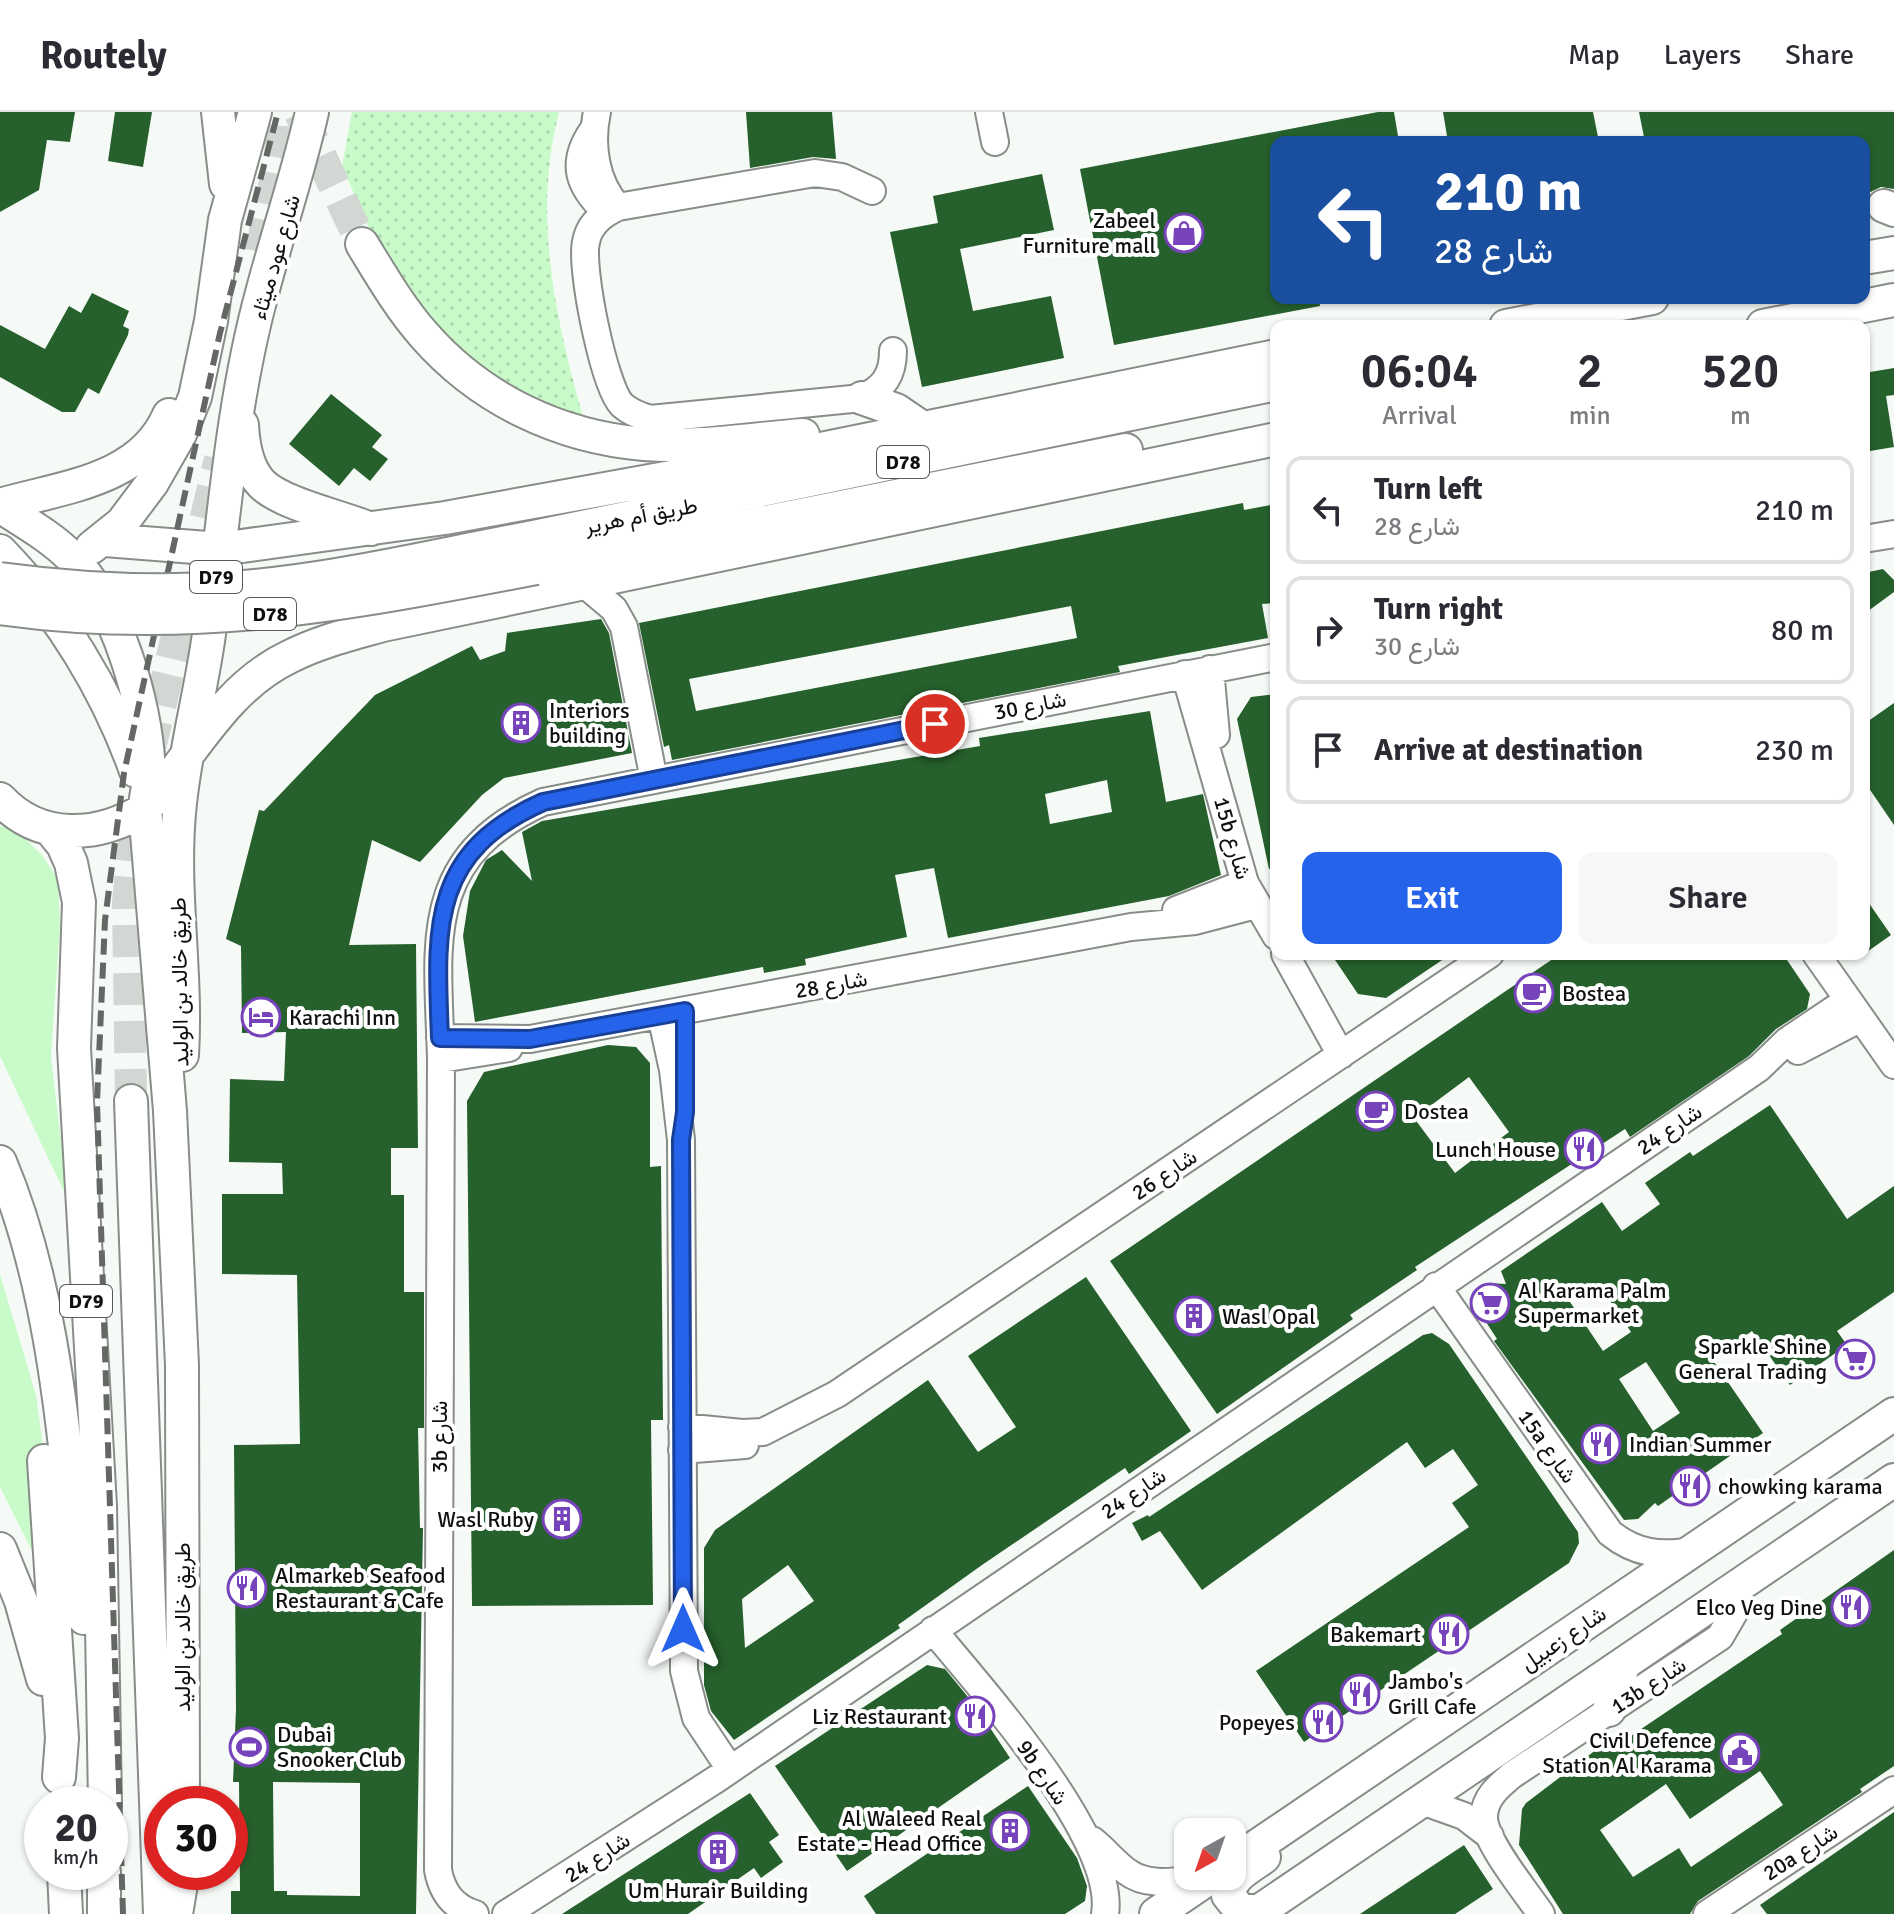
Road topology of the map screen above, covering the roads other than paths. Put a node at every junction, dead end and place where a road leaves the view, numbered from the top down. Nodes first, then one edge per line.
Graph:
1 (218, 112) edge
2 (255, 112) edge
3 (312, 112) edge
4 (989, 112) edge
5 (595, 121) edge
6 (995, 142) dead end
7 (872, 191) dead end
8 (612, 210) junction
9 (225, 220) junction
10 (362, 244) tunnel mouth
11 (1894, 253) edge
12 (1870, 257) edge
13 (1894, 300) edge
14 (1621, 304) edge
15 (1537, 320) edge
16 (1793, 320) edge
17 (211, 321) junction
18 (893, 351) dead end
19 (1270, 357) edge
20 (1078, 369) dead end
21 (1270, 385) edge
22 (862, 398) junction
23 (240, 402) junction
24 (1046, 403) junction
25 (1270, 422) edge
26 (921, 427) junction
27 (873, 437) junction
28 (1270, 440) edge
29 (0, 505) edge
30 (371, 529) junction
31 (1894, 534) edge
32 (1870, 538) edge
33 (105, 540) junction
34 (220, 549) junction
35 (0, 551) edge
36 (533, 553) junction
37 (72, 558) junction
38 (14, 582) edge
39 (582, 582) junction
40 (0, 610) edge
41 (1270, 658) edge
42 (1197, 672) junction
43 (189, 752) junction
44 (654, 780) junction
45 (145, 802) junction
46 (5, 808) edge
47 (50, 829) junction
48 (1250, 894) junction
49 (1270, 926) edge
50 (1289, 960) edge
51 (1296, 960) edge
52 (1481, 960) edge
53 (1820, 960) edge
54 (1855, 1009) junction
55 (673, 1013) junction
56 (441, 1049) junction
57 (1349, 1049) junction
58 (1894, 1065) edge
59 (131, 1101) tunnel mouth
60 (170, 1111) junction
61 (0, 1162) edge
62 (1436, 1286) junction
63 (47, 1325) junction
64 (1894, 1414) edge
65 (682, 1439) junction
66 (1894, 1480) edge
67 (0, 1549) edge
68 (1693, 1551) junction
69 (942, 1624) junction
70 (1675, 1649) junction
71 (1623, 1666) junction
72 (1609, 1710) junction
73 (724, 1773) junction
74 (58, 1786) edge
75 (59, 1786) edge
76 (104, 1786) edge
77 (105, 1786) edge
78 (183, 1786) edge
79 (1894, 1790) edge
80 (1339, 1791) junction
81 (1419, 1800) junction
82 (1086, 1835) junction
83 (1490, 1836) junction
84 (1246, 1853) edge
85 (1174, 1879) edge
86 (65, 1890) edge
87 (104, 1890) edge
88 (180, 1890) edge
89 (1191, 1890) edge
90 (1257, 1913) edge
91 (66, 1914) edge
92 (104, 1914) edge
93 (160, 1914) edge
94 (176, 1914) edge
95 (475, 1914) edge
96 (506, 1914) edge
97 (1105, 1914) edge
98 (1156, 1914) edge
99 (1541, 1914) edge
100 (1707, 1914) edge

1 - 9 main road
2 - 9 main road, شارع عود ميثاء
3 - 23 main road, شارع عود ميثاء / D79
4 - 6 street
5 - 8 street
7 - 8 street
8 - 22 street
9 - 17 main road, شارع عود ميثاء
10 - 27 main road
11 - 12 main road
13 - 16 main road
14 - 15 main road
17 - 29 main road
17 - 33 main road
18 - 22 street
19 - 24 main road
20 - 24 main road
21 - 36 main road, طريق أم هرير / D78
22 - 26 main road
23 - 30 main road
23 - 34 main road, طريق خالد بن الوليد / D79
24 - 26 main road
25 - 36 main road, طريق أم هرير / D78
26 - 27 main road
27 - 30 main road
28 - 39 main road
29 - 37 main road
30 - 34 main road
31 - 32 street
33 - 34 main road
33 - 37 main road
34 - 43 main road, طريق خالد بن الوليد / D79
35 - 38 main road
36 - 38 main road, طريق أم هرير / D78, bridge
36 - 40 main road, طريق أم هرير / D78, bridge
37 - 38 main road
37 - 45 main road
38 - 40 main road
38 - 45 main road
39 - 43 main road
39 - 44 street
41 - 42 street, شارع 30
42 - 44 street, شارع 30
42 - 48 street, 15b شارع
43 - 45 main road
43 - 60 main road, طريق خالد بن الوليد / D79
44 - 56 street, شارع 30
45 - 47 main road
45 - 60 main road
46 - 47 main road
47 - 77 main road, D79
48 - 49 street, 15b شارع
48 - 55 street, شارع 28
50 - 57 street
51 - 57 street
52 - 57 street, شارع 26
53 - 54 street
54 - 58 street
54 - 62 street, شارع 24
55 - 56 street, شارع 28
55 - 65 street
56 - 95 street, 3b شارع
57 - 65 street, شارع 26
59 - 93 main road
60 - 78 main road, طريق خالد بن الوليد / D79
61 - 63 main road
62 - 68 street, 15a شارع
62 - 69 street, شارع 24
63 - 75 main road
63 - 76 main road
64 - 68 main road, شارع زعبيل
65 - 73 street
66 - 70 main road
67 - 74 main road
68 - 80 main road, شارع زعبيل
69 - 73 street, شارع 24
69 - 82 street, 9b شارع
70 - 71 main road
70 - 72 street, 13b شارع
71 - 72 main road
71 - 81 main road
72 - 83 street, 13b شارع
73 - 96 street, شارع 24
79 - 100 street, 20a شارع
80 - 84 main road, شارع زعبيل
80 - 90 main road
81 - 83 street
81 - 90 main road
82 - 85 street, 9b شارع
82 - 97 street, 9b شارع
83 - 99 street
86 - 91 main road
87 - 92 main road
88 - 94 main road
89 - 98 main road, شارع زعبيل

